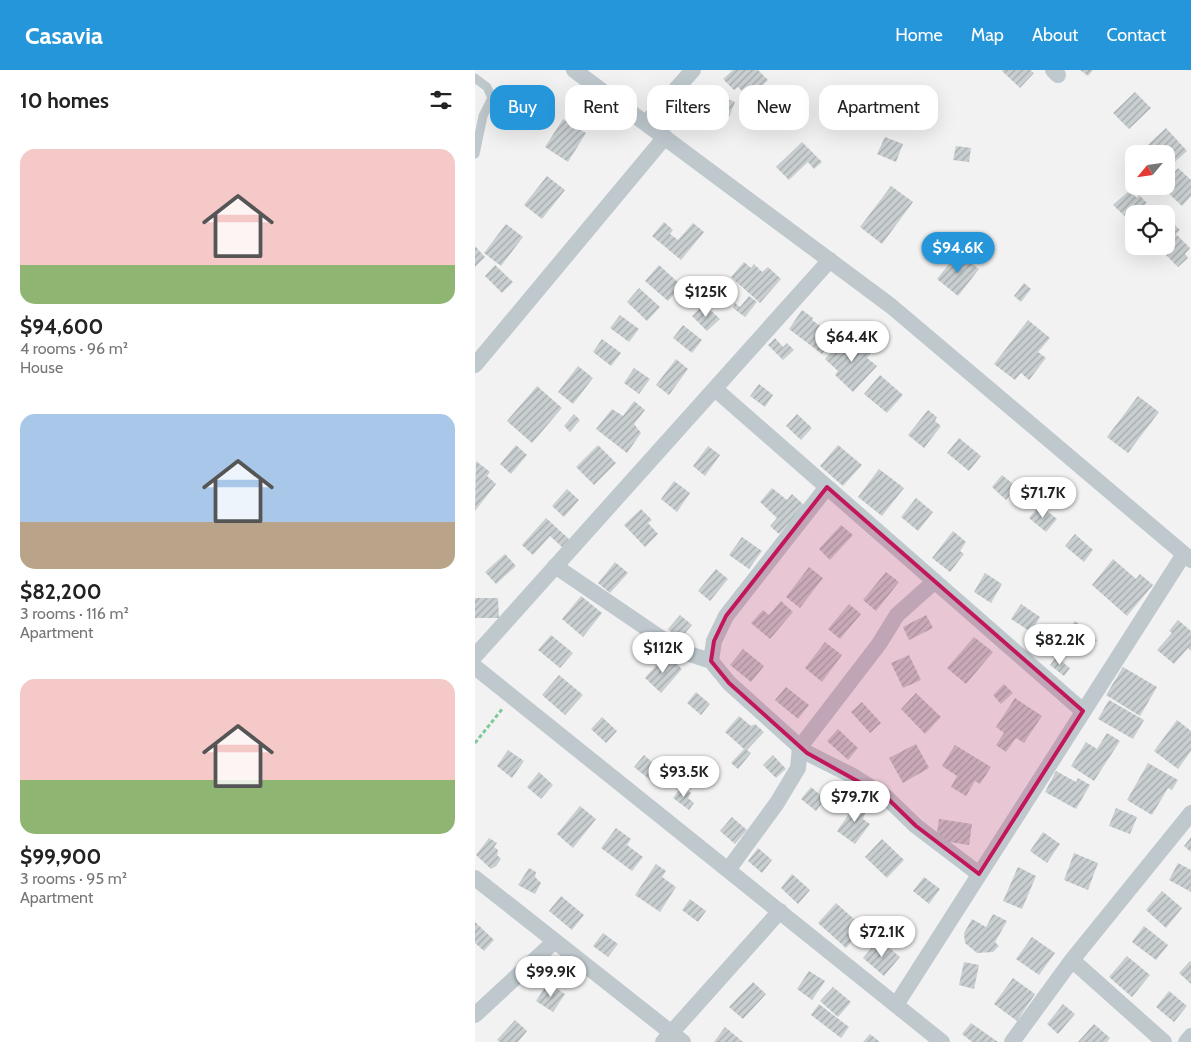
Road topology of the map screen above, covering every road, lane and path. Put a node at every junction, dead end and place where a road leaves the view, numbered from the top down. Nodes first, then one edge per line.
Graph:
1 (574, 70) edge
2 (693, 70) edge
3 (475, 78) edge
4 (646, 123) junction
5 (665, 137) junction
6 (475, 154) edge
7 (830, 260) junction
8 (475, 364) edge
9 (715, 389) junction
10 (827, 487) junction
11 (1187, 557) edge
12 (555, 566) junction
13 (935, 581) junction
14 (475, 656) edge
15 (711, 661) junction
16 (475, 667) edge
17 (512, 697) junction
18 (1083, 711) junction
19 (475, 743) edge
20 (800, 747) junction
21 (1191, 813) edge
22 (728, 870) junction
23 (979, 874) junction
24 (475, 878) edge
25 (779, 911) junction
26 (555, 941) junction
27 (1072, 960) junction
28 (896, 1005) junction
29 (475, 1015) edge
30 (1191, 1036) edge
31 (672, 1039) edge
32 (942, 1042) edge
33 (1013, 1042) edge
34 (1164, 1042) edge
35 (1186, 1042) edge

1 - 4 street
2 - 4 street
3 - 6 lane
4 - 5 street
5 - 7 street
5 - 8 street
7 - 9 street
7 - 11 street
9 - 10 street
9 - 12 street
10 - 13 street
10 - 15 street
11 - 18 street
12 - 14 street
12 - 15 street
13 - 18 street
13 - 20 street
15 - 20 street
16 - 17 street
17 - 19 path
17 - 22 street
18 - 23 street
20 - 22 street
20 - 23 street
21 - 27 street
22 - 25 street
23 - 28 street
24 - 26 street
25 - 28 street
25 - 31 street
26 - 29 street
26 - 31 street
27 - 33 street
27 - 34 street
28 - 32 street
30 - 35 street

